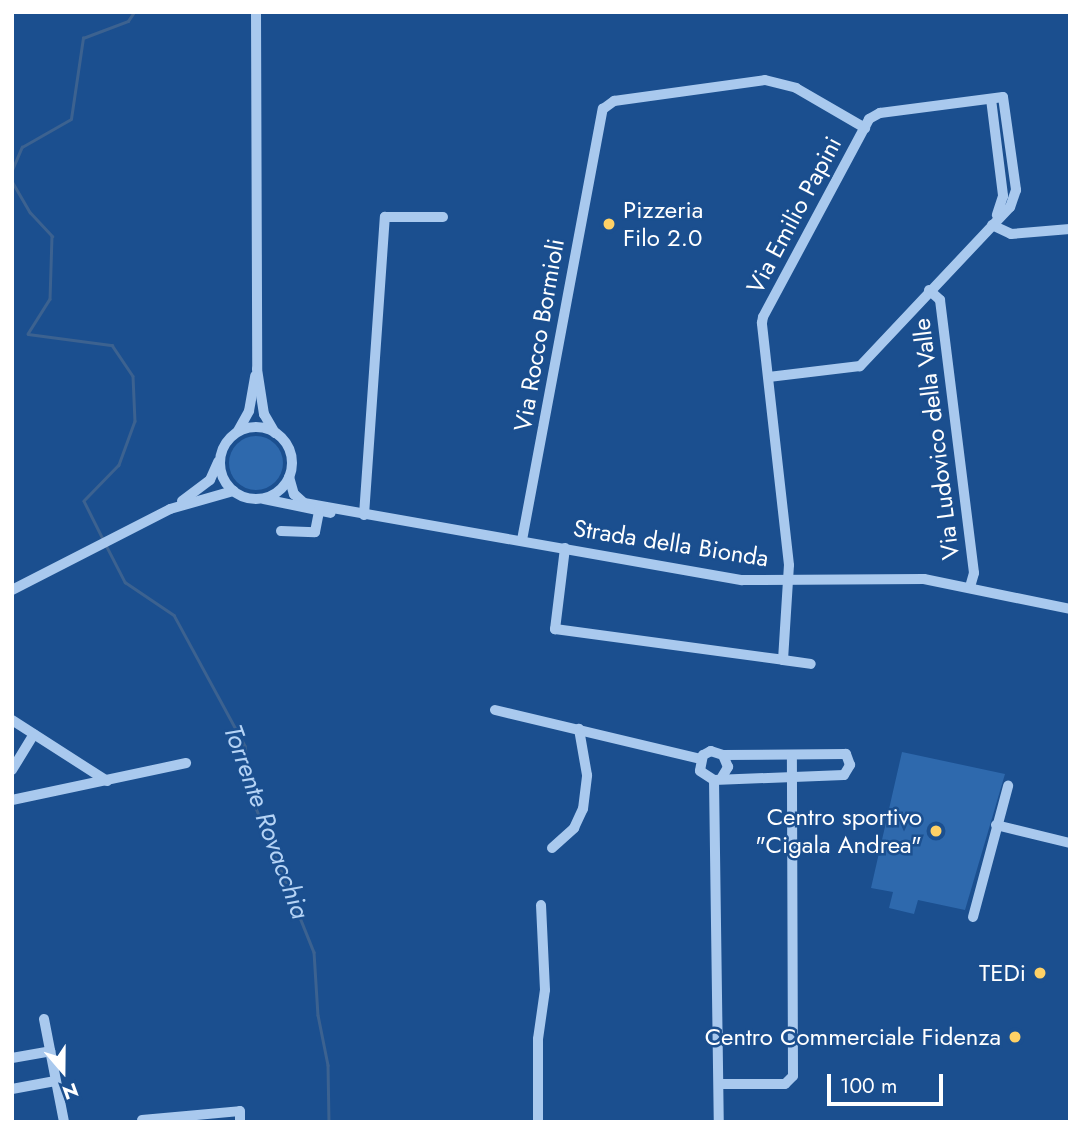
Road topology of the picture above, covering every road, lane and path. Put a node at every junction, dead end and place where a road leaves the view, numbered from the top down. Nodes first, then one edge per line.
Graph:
1 (256, 12) edge
2 (991, 99) junction
3 (865, 128) junction
4 (443, 217) dead end
5 (992, 225) junction
6 (1070, 229) edge
7 (929, 290) junction
8 (257, 369) junction
9 (769, 377) junction
10 (275, 433) junction
11 (234, 434) junction
12 (220, 458) junction
13 (289, 477) junction
14 (233, 491) junction
15 (260, 499) junction
16 (319, 508) junction
17 (170, 509) junction
18 (364, 513) junction
19 (281, 531) dead end
20 (522, 540) junction
21 (565, 548) junction
22 (790, 581) junction
23 (970, 587) junction
24 (12, 590) edge
25 (1070, 609) edge
26 (783, 660) junction
27 (811, 664) dead end
28 (495, 710) dead end
29 (12, 720) edge
30 (579, 729) junction
31 (34, 734) junction
32 (723, 755) junction
33 (792, 755) junction
34 (701, 759) junction
35 (186, 763) dead end
36 (12, 770) edge
37 (792, 776) junction
38 (718, 779) junction
39 (107, 781) junction
40 (1008, 786) dead end
41 (12, 800) edge
42 (996, 825) junction
43 (1070, 843) edge
44 (552, 848) dead end
45 (541, 905) dead end
46 (973, 917) dead end
47 (44, 1019) dead end
48 (50, 1051) junction
49 (12, 1058) edge
50 (55, 1081) junction
51 (719, 1084) junction
52 (12, 1089) edge
53 (142, 1120) dead end
54 (64, 1122) edge
55 (240, 1122) edge
56 (538, 1122) edge
57 (719, 1122) edge

1 - 8 street
2 - 3 street, Via Emilio Papini
2 - 5 street
2 - 5 street, Via Emilio Papini
3 - 9 street, Via Emilio Papini
3 - 20 street, Via Rocco Bormioli
4 - 18 street
5 - 6 street
5 - 7 street, Via Emilio Papini
7 - 9 street, Via Emilio Papini
7 - 23 street, Via Ludovico della Valle
8 - 10 street
8 - 11 street
9 - 22 street, Via Emilio Papini
10 - 11 street
10 - 13 street
11 - 12 street
12 - 14 street
12 - 17 street
13 - 15 street
13 - 16 street, Strada della Bionda
14 - 15 street
14 - 17 street
15 - 16 street, Strada della Bionda
16 - 18 street, Strada della Bionda
16 - 19 street
17 - 24 street
18 - 20 street, Strada della Bionda
20 - 21 street, Strada della Bionda
21 - 22 street, Strada della Bionda
21 - 26 street
22 - 23 street, Strada della Bionda
22 - 26 street, Via Emilio Papini
23 - 25 street, Strada della Bionda
26 - 27 street
28 - 30 street
29 - 31 street
30 - 34 street
30 - 44 street
31 - 36 street
31 - 39 street
32 - 33 street
32 - 34 street
32 - 38 street
33 - 37 street
33 - 37 street
34 - 38 street
35 - 39 street
37 - 38 street
37 - 51 street
38 - 51 street
39 - 41 street
40 - 42 street
42 - 43 street
42 - 46 street
45 - 56 street
47 - 48 street
48 - 49 street
48 - 50 street
50 - 52 street
50 - 54 street
51 - 57 street
53 - 55 street

